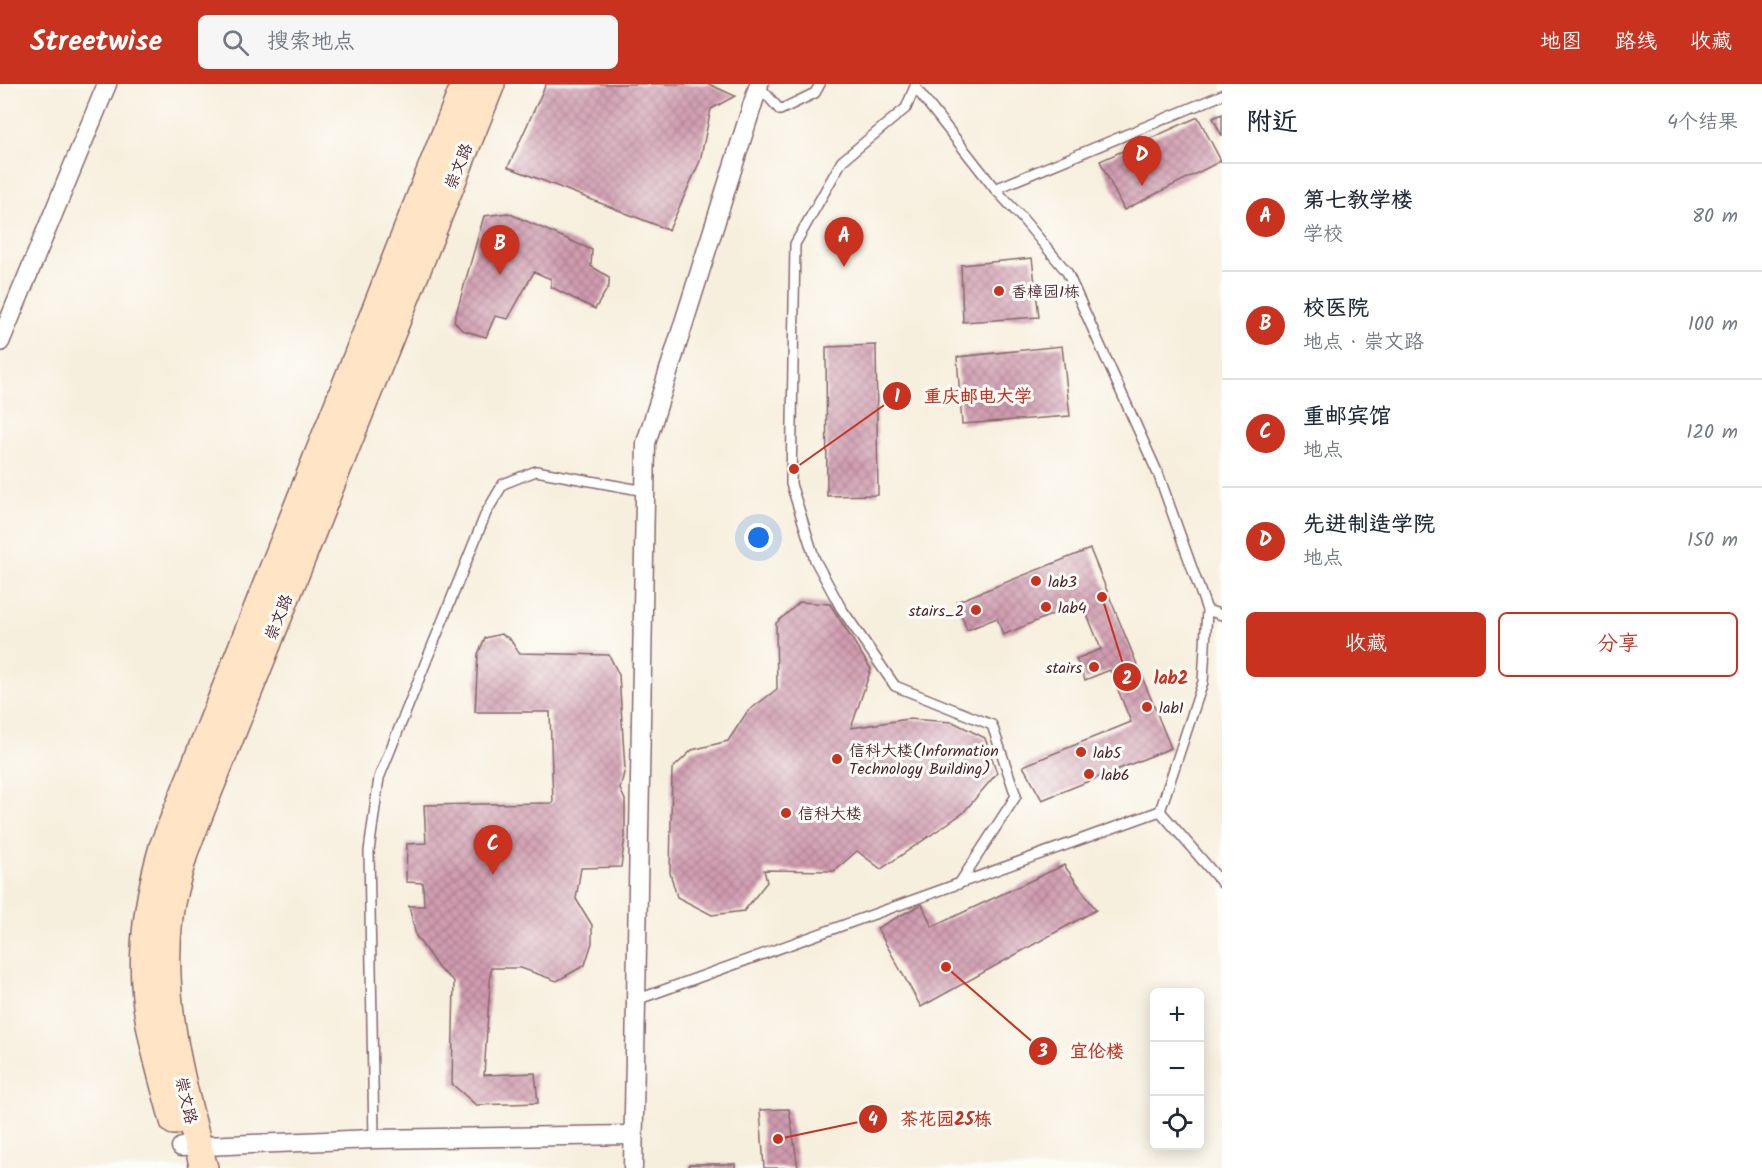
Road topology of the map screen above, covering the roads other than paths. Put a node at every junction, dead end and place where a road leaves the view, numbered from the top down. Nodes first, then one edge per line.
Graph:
1 (107, 84) edge
2 (491, 84) edge
3 (820, 84) edge
4 (757, 85) edge
5 (458, 86) edge
6 (916, 86) edge
7 (1222, 95) edge
8 (995, 189) junction
9 (0, 342) edge
10 (645, 491) junction
11 (1207, 609) junction
12 (1222, 615) edge
13 (1160, 811) junction
14 (1222, 883) edge
15 (959, 884) junction
16 (636, 1000) junction
17 (633, 1135) junction
18 (374, 1139) junction
19 (193, 1157) edge
20 (633, 1168) edge

1 - 9 street
2 - 19 main road, 崇文路
3 - 4 lane
4 - 10 street
5 - 19 main road, 崇文路
6 - 8 lane
6 - 15 lane
7 - 8 lane
8 - 11 lane
10 - 16 street
10 - 18 lane
11 - 12 lane
11 - 13 lane
13 - 14 lane
13 - 15 lane
15 - 16 lane
16 - 17 street
17 - 18 street
17 - 20 street
18 - 19 street

